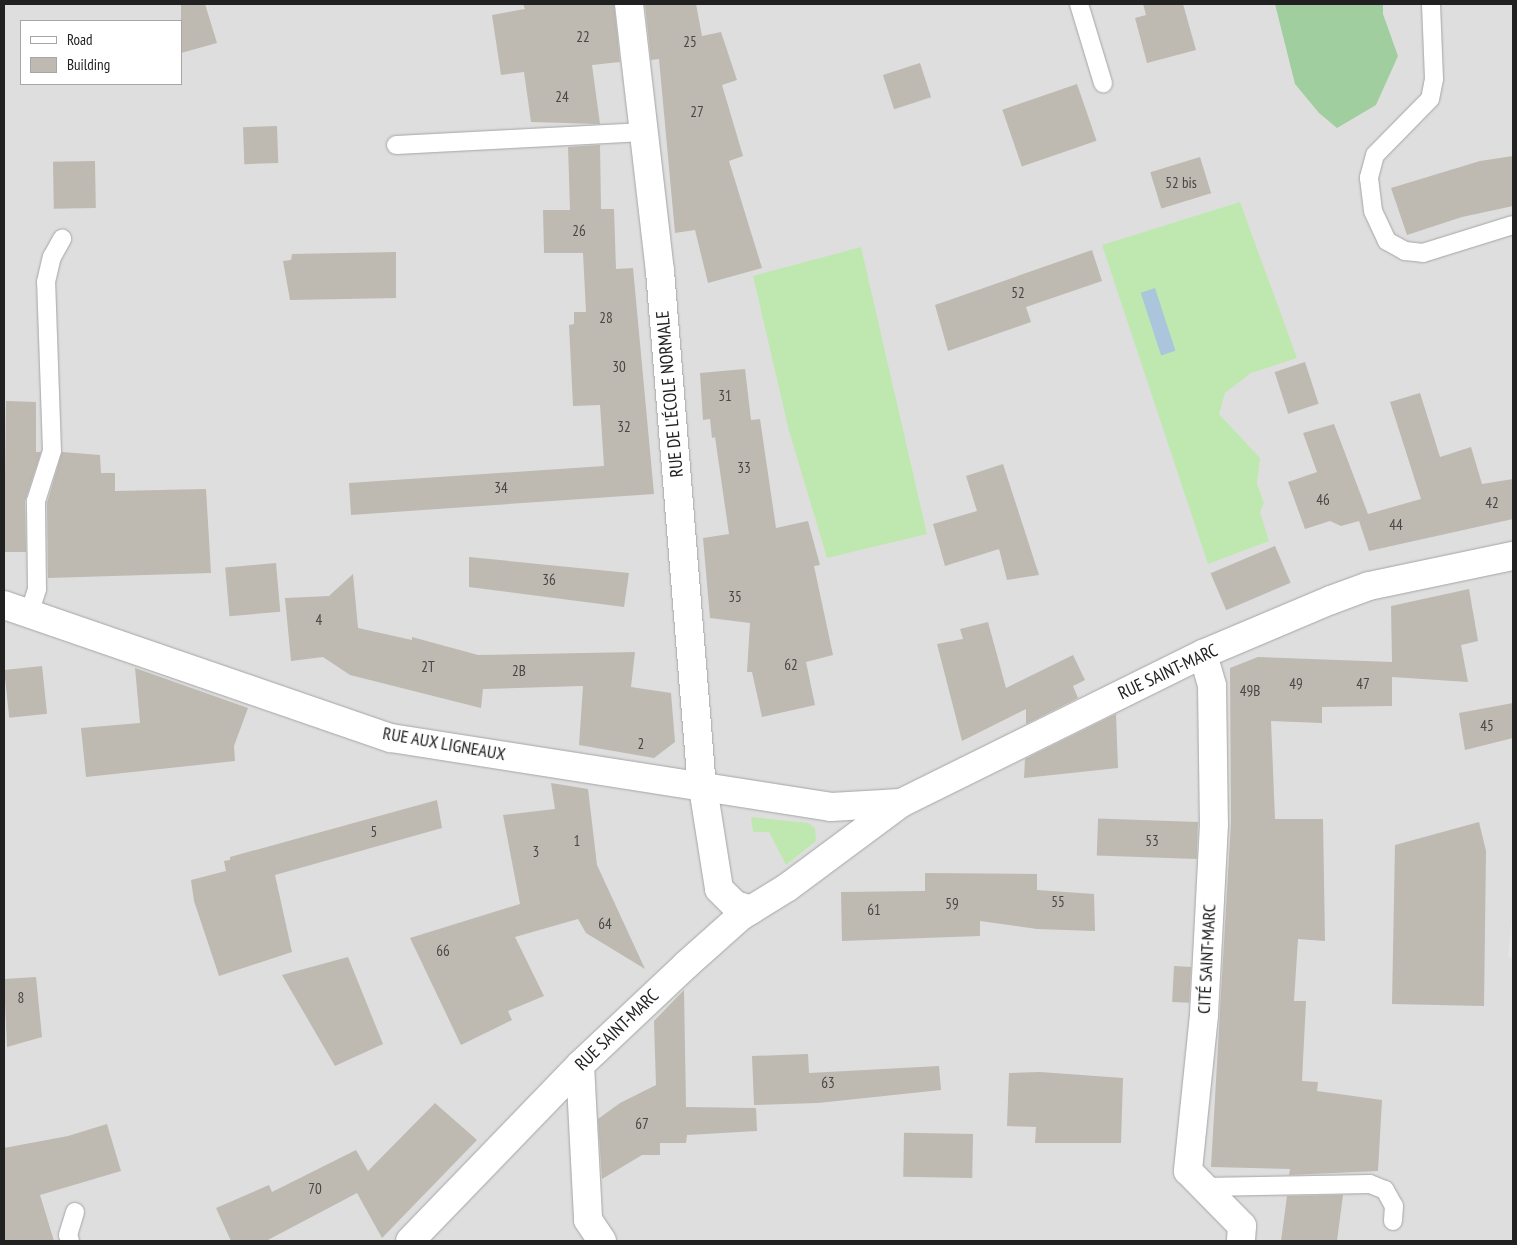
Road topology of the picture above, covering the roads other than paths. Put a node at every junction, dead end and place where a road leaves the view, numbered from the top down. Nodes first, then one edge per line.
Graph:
1 (629, 4) edge
2 (1078, 4) edge
3 (1431, 4) edge
4 (1103, 83) dead end
5 (645, 132) junction
6 (396, 145) dead end
7 (1513, 225) edge
8 (62, 239) dead end
9 (1513, 556) edge
10 (4, 605) edge
11 (30, 614) junction
12 (1203, 654) junction
13 (703, 785) junction
14 (901, 803) junction
15 (831, 807) junction
16 (846, 844) junction
17 (752, 910) junction
18 (580, 1065) junction
19 (1204, 1187) junction
20 (75, 1212) dead end
21 (1393, 1221) dead end
22 (70, 1241) edge
23 (410, 1241) edge
24 (602, 1241) edge
25 (1241, 1241) edge

1 - 5 street, RUE DE L'ÉCOLE NORMALE
2 - 4 lane
3 - 7 lane
5 - 6 lane
5 - 13 street, RUE DE L'ÉCOLE NORMALE
8 - 11 lane
9 - 12 street, RUE SAINT-MARC
10 - 11 street, RUE AUX LIGNEAUX
11 - 13 street, RUE AUX LIGNEAUX
12 - 14 street, RUE SAINT-MARC
12 - 19 street, CITÉ SAINT-MARC
13 - 15 street, RUE AUX LIGNEAUX
13 - 17 street, RUE DE L'ÉCOLE NORMALE
14 - 15 street, RUE AUX LIGNEAUX
14 - 16 street, RUE SAINT-MARC
15 - 16 street
16 - 17 street, RUE SAINT-MARC
17 - 18 street, RUE SAINT-MARC
18 - 23 street, RUE SAINT-MARC
18 - 24 street
19 - 21 lane
19 - 25 street, CITÉ SAINT-MARC
20 - 22 lane

